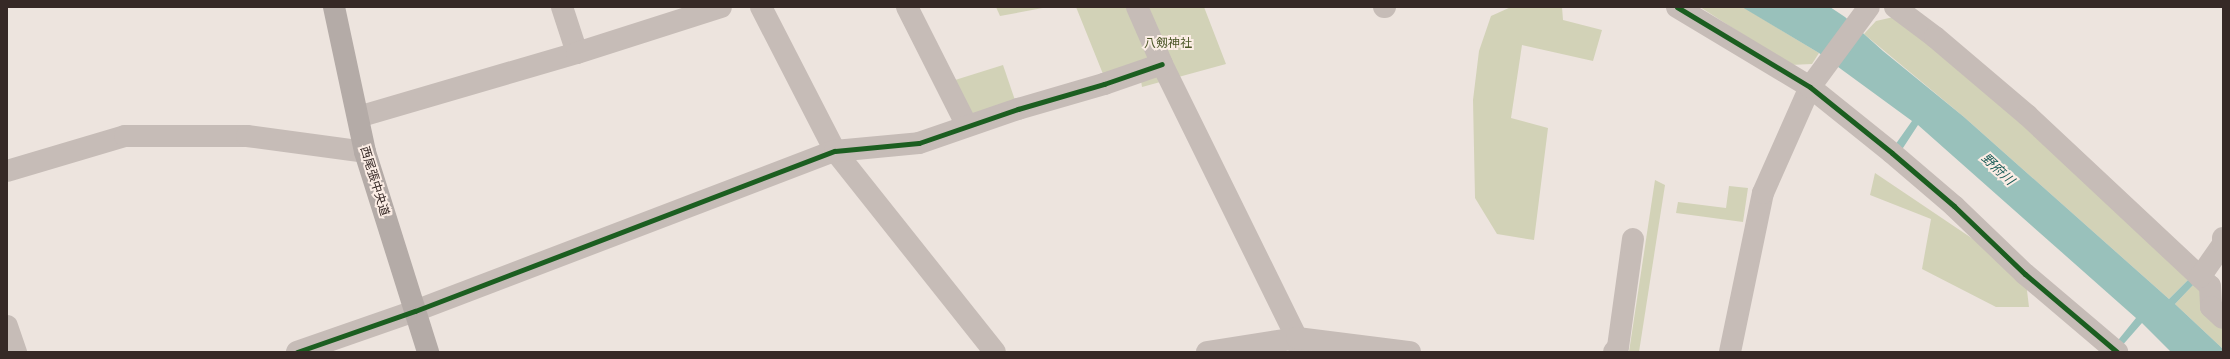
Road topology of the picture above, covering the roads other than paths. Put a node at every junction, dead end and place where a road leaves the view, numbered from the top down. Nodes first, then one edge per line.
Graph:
1 (334, 7) edge
2 (562, 7) edge
3 (721, 7) edge
4 (761, 7) edge
5 (907, 7) edge
6 (1137, 7) edge
7 (1677, 7) edge
8 (1869, 7) edge
9 (1895, 7) edge
10 (577, 53) junction
11 (1162, 64) junction
12 (1812, 85) junction
13 (358, 118) junction
14 (967, 126) junction
15 (835, 151) junction
16 (365, 152) junction
17 (7, 171) edge
18 (2223, 238) edge
19 (1633, 239) dead end
20 (2200, 276) junction
21 (415, 311) junction
22 (2223, 318) edge
23 (7, 326) edge
24 (1299, 345) edge
25 (16, 352) edge
26 (297, 352) edge
27 (428, 352) edge
28 (995, 352) edge
29 (1207, 352) edge
30 (1410, 352) edge
31 (1614, 352) edge
32 (1730, 352) edge
33 (2117, 352) edge

1 - 13 main road, 西尾張中央道
2 - 10 street
3 - 10 street
4 - 15 street
5 - 14 street
6 - 11 street
7 - 12 street
8 - 12 street
9 - 20 street
10 - 13 street
11 - 14 street
11 - 24 street
12 - 32 street
12 - 33 street
13 - 16 main road, 西尾張中央道
14 - 15 street
15 - 21 street
15 - 28 street
16 - 17 street
16 - 21 main road, 西尾張中央道
18 - 20 street
19 - 31 street
20 - 22 street
21 - 26 street
21 - 27 main road, 西尾張中央道
23 - 25 street
24 - 29 street
24 - 30 street

